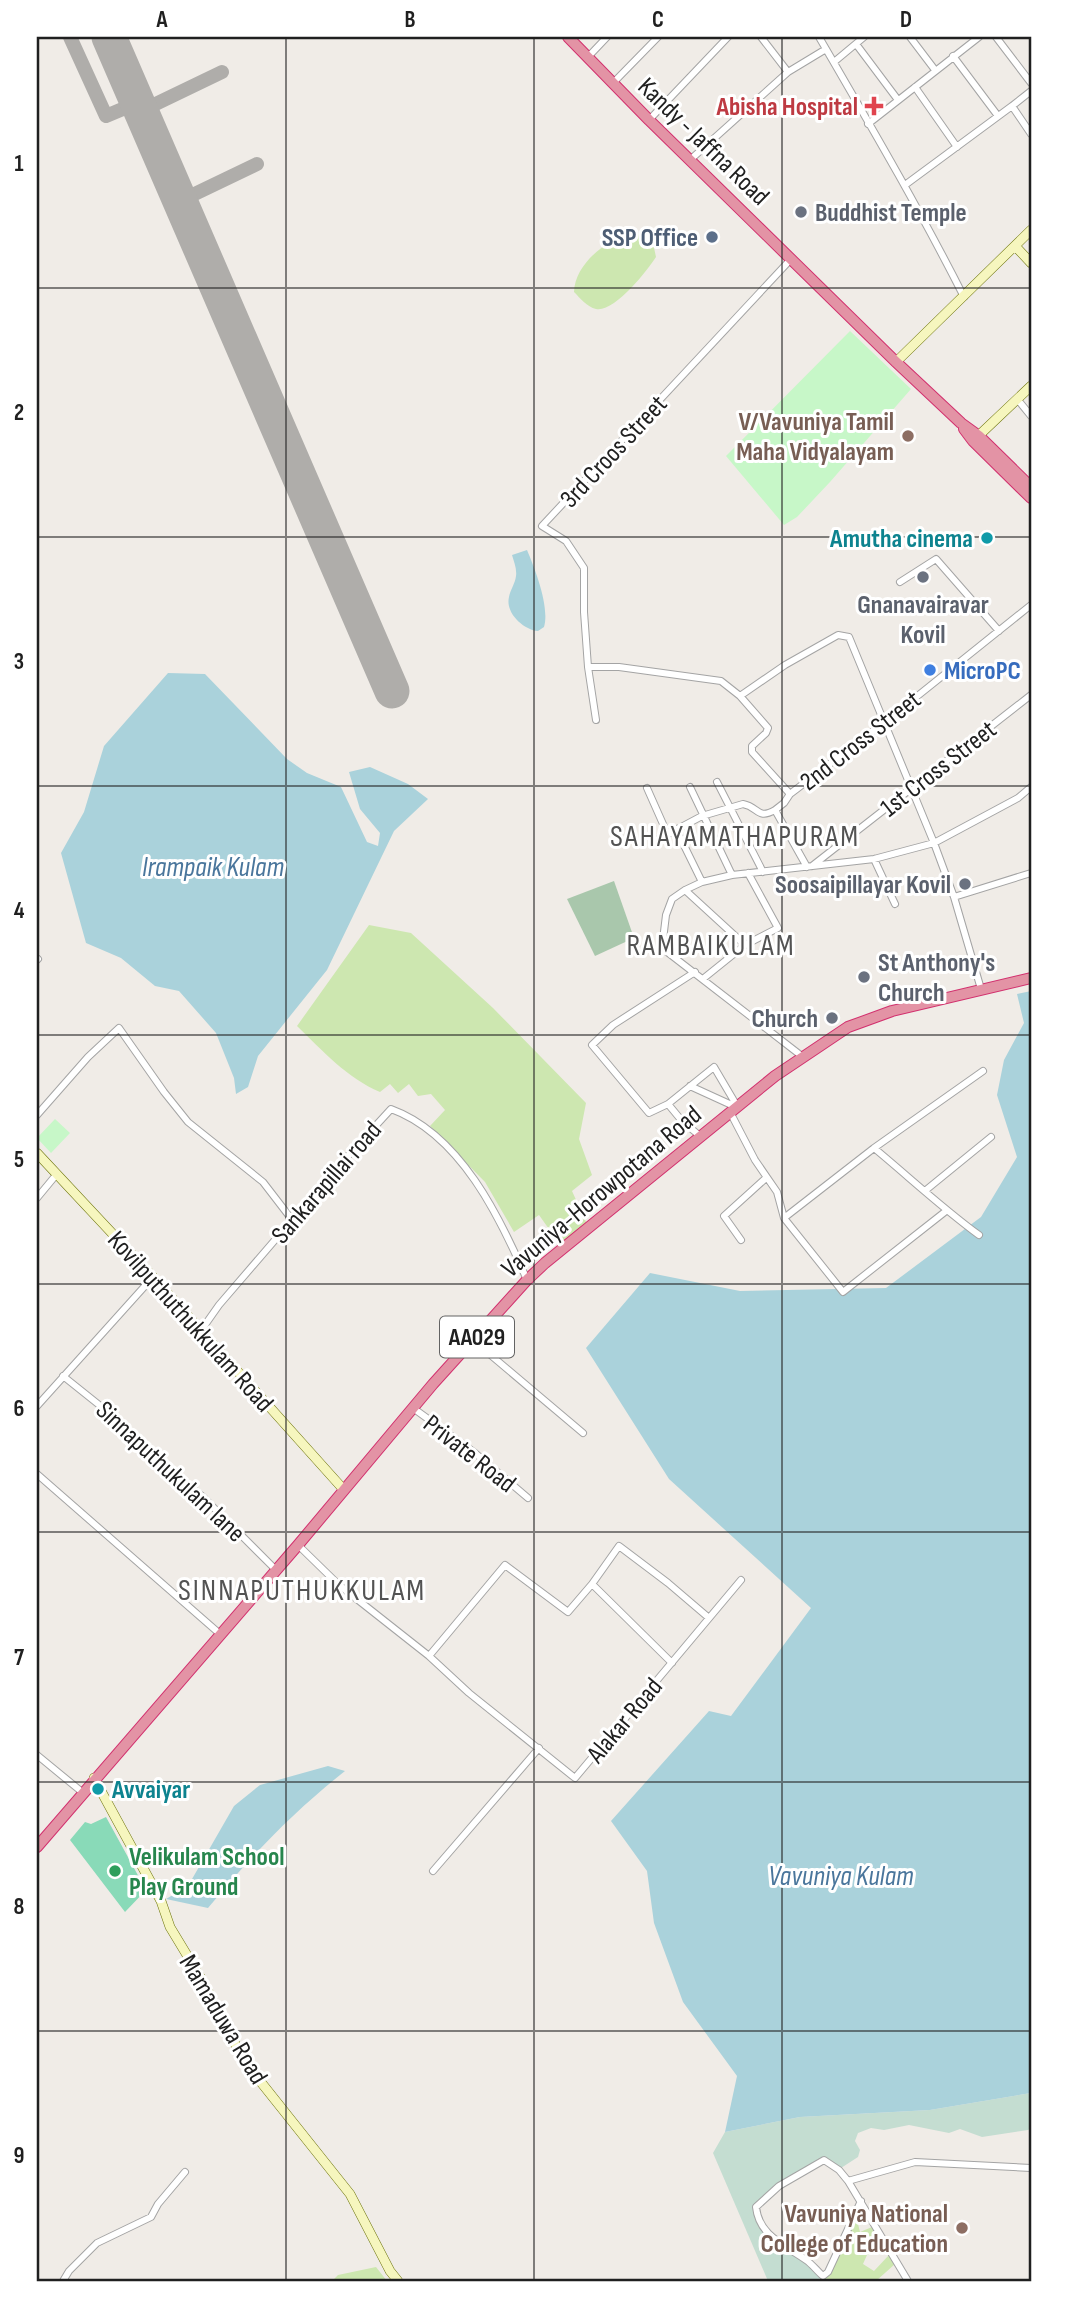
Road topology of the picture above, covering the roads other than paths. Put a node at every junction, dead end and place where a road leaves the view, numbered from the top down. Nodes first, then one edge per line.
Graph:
1 (568, 37) edge
2 (607, 37) edge
3 (658, 37) edge
4 (761, 37) edge
5 (819, 37) edge
6 (864, 37) edge
7 (910, 37) edge
8 (979, 37) edge
9 (996, 37) edge
10 (723, 38) edge
11 (972, 40) edge
12 (856, 44) junction
13 (826, 49) junction
14 (953, 56) junction
15 (588, 57) junction
16 (834, 62) junction
17 (934, 70) junction
18 (788, 72) junction
19 (613, 83) junction
20 (1031, 83) edge
21 (915, 87) junction
22 (1031, 91) edge
23 (898, 100) junction
24 (1012, 106) junction
25 (998, 116) junction
26 (649, 120) junction
27 (869, 124) junction
28 (1031, 134) edge
29 (957, 147) junction
30 (690, 160) junction
31 (905, 185) junction
32 (1031, 230) edge
33 (1016, 247) junction
34 (792, 258) junction
35 (1031, 263) edge
36 (964, 297) junction
37 (896, 362) junction
38 (1031, 386) edge
39 (1018, 400) junction
40 (1031, 416) edge
41 (976, 439) junction
42 (1031, 487) edge
43 (1031, 498) edge
44 (900, 582) dead end
45 (1031, 605) edge
46 (999, 631) junction
47 (588, 667) junction
48 (1031, 695) edge
49 (740, 696) junction
50 (596, 720) dead end
51 (885, 722) junction
52 (717, 782) dead end
53 (690, 787) dead end
54 (1031, 787) edge
55 (647, 788) dead end
56 (912, 788) junction
57 (790, 794) junction
58 (731, 807) junction
59 (775, 810) junction
60 (702, 816) junction
61 (676, 828) junction
62 (667, 833) junction
63 (655, 841) dead end
64 (934, 843) junction
65 (874, 859) junction
66 (809, 867) junction
67 (763, 872) junction
68 (748, 873) junction
69 (1031, 873) edge
70 (732, 875) junction
71 (702, 882) junction
72 (685, 890) junction
73 (954, 897) junction
74 (895, 904) dead end
75 (745, 945) junction
76 (695, 972) junction
77 (704, 978) junction
78 (1031, 978) edge
79 (981, 989) junction
80 (803, 1056) junction
81 (983, 1071) dead end
82 (690, 1086) junction
83 (668, 1104) junction
84 (735, 1108) junction
85 (37, 1115) edge
86 (701, 1136) junction
87 (991, 1137) dead end
88 (874, 1148) junction
89 (37, 1153) edge
90 (56, 1175) junction
91 (766, 1178) junction
92 (926, 1190) junction
93 (37, 1198) edge
94 (946, 1211) junction
95 (784, 1218) junction
96 (293, 1221) junction
97 (979, 1235) dead end
98 (741, 1240) dead end
99 (153, 1277) junction
100 (527, 1280) junction
101 (200, 1332) junction
102 (474, 1341) junction
103 (63, 1376) junction
104 (37, 1406) edge
105 (413, 1408) junction
106 (583, 1433) dead end
107 (37, 1474) edge
108 (344, 1490) junction
109 (528, 1498) dead end
110 (298, 1545) junction
111 (275, 1569) junction
112 (741, 1580) dead end
113 (592, 1584) junction
114 (709, 1618) junction
115 (220, 1634) junction
116 (429, 1657) junction
117 (672, 1663) junction
118 (539, 1748) junction
119 (37, 1755) edge
120 (94, 1778) junction
121 (82, 1792) junction
122 (37, 1847) edge
123 (433, 1871) dead end
124 (1031, 2168) edge
125 (185, 2172) dead end
126 (848, 2181) junction
127 (861, 2201) junction
128 (823, 2279) edge
129 (63, 2281) edge
130 (398, 2281) edge
131 (908, 2281) edge

1 - 15 highway, Kandy - Jaffna Road
2 - 15 street
3 - 19 street
4 - 18 street
5 - 13 street
6 - 12 street
7 - 17 street
8 - 11 street
9 - 20 street
10 - 26 street
11 - 14 street
12 - 16 street
12 - 23 street
13 - 16 street
13 - 18 street
14 - 17 street
14 - 25 street
15 - 19 highway, Kandy - Jaffna Road
16 - 27 street
17 - 21 street
18 - 30 street
19 - 26 highway, Kandy - Jaffna Road
21 - 23 street
21 - 29 street
22 - 24 street
23 - 27 street
24 - 25 street
24 - 28 street
25 - 29 street
26 - 30 highway, Kandy - Jaffna Road
27 - 31 street
29 - 31 street
30 - 34 highway, Kandy - Jaffna Road
31 - 36 street
32 - 33 street
33 - 35 street
33 - 36 street
34 - 37 highway, Kandy - Jaffna Road
34 - 47 street, 3rd Croos Street
36 - 37 street
37 - 41 highway, Kandy - Jaffna Road
38 - 39 street
39 - 40 street
39 - 41 street
41 - 42 highway, Kandy - Jaffna Road
41 - 43 highway, Kandy - Jaffna Road
44 - 46 street
45 - 46 street, 2nd Cross Street
46 - 51 street, 2nd Cross Street
47 - 49 street
47 - 50 street
48 - 56 street, 1st Cross Street
49 - 51 street
49 - 57 street, 2nd Cross Street
51 - 56 street
51 - 57 street, 2nd Cross Street
52 - 58 street
53 - 60 street
54 - 64 street
55 - 62 street
56 - 64 street
56 - 66 street, 1st Cross Street
57 - 59 street
58 - 59 street
58 - 60 street
58 - 67 street
59 - 66 street
60 - 61 street
60 - 70 street
61 - 62 street
61 - 71 street
62 - 63 street
64 - 65 street
64 - 73 street
65 - 66 street
65 - 74 street
66 - 67 street
67 - 68 street
68 - 70 street
68 - 75 street
69 - 73 street
70 - 71 street
71 - 72 street
72 - 75 street
72 - 76 street
73 - 79 street
75 - 77 street
76 - 77 street
76 - 83 street
77 - 80 street
78 - 79 highway, Vavuniya-Horowpotana Road / AA029
79 - 80 highway, Vavuniya-Horowpotana Road / AA029
80 - 84 highway, Vavuniya-Horowpotana Road / AA029
81 - 88 street
82 - 83 street
82 - 84 street
82 - 84 street
83 - 86 street
84 - 86 highway, Vavuniya-Horowpotana Road / AA029
84 - 91 street
85 - 96 street
86 - 100 highway, Vavuniya-Horowpotana Road / AA029
87 - 92 street
88 - 92 street
88 - 95 street
89 - 90 street, Kovilputhuthukkulam Road
90 - 93 street
90 - 99 street, Kovilputhuthukkulam Road
91 - 95 street
91 - 98 street
92 - 94 street
94 - 95 street
94 - 97 street
96 - 100 street, Sankarapillai road
96 - 101 street, Sankarapillai road
99 - 101 street, Kovilputhuthukkulam Road
99 - 103 street
100 - 102 highway, Vavuniya-Horowpotana Road / AA029
101 - 108 street, Kovilputhuthukkulam Road
102 - 105 highway, Vavuniya-Horowpotana Road / AA029
102 - 106 street
103 - 104 street
103 - 111 street, Sinnaputhukulam lane
105 - 108 highway, Vavuniya-Horowpotana Road / AA029
105 - 109 street, Private Road
107 - 115 street
108 - 110 highway, Vavuniya-Horowpotana Road / AA029
110 - 111 highway, Vavuniya-Horowpotana Road / AA029
110 - 116 street, Alakar Road
111 - 115 highway, Vavuniya-Horowpotana Road / AA029
112 - 114 street, Alakar Road
113 - 114 street
113 - 116 street
113 - 117 street
114 - 117 street, Alakar Road
115 - 120 highway, Vavuniya-Horowpotana Road / AA029
116 - 118 street, Alakar Road
117 - 118 street, Alakar Road
118 - 123 street
119 - 121 street
120 - 121 highway, Vavuniya-Horowpotana Road / AA029
120 - 130 street, Mamaduwa Road
121 - 122 highway, Vavuniya-Horowpotana Road / AA029
124 - 126 street
125 - 129 street
126 - 127 street
126 - 128 street
127 - 128 street
127 - 131 street

